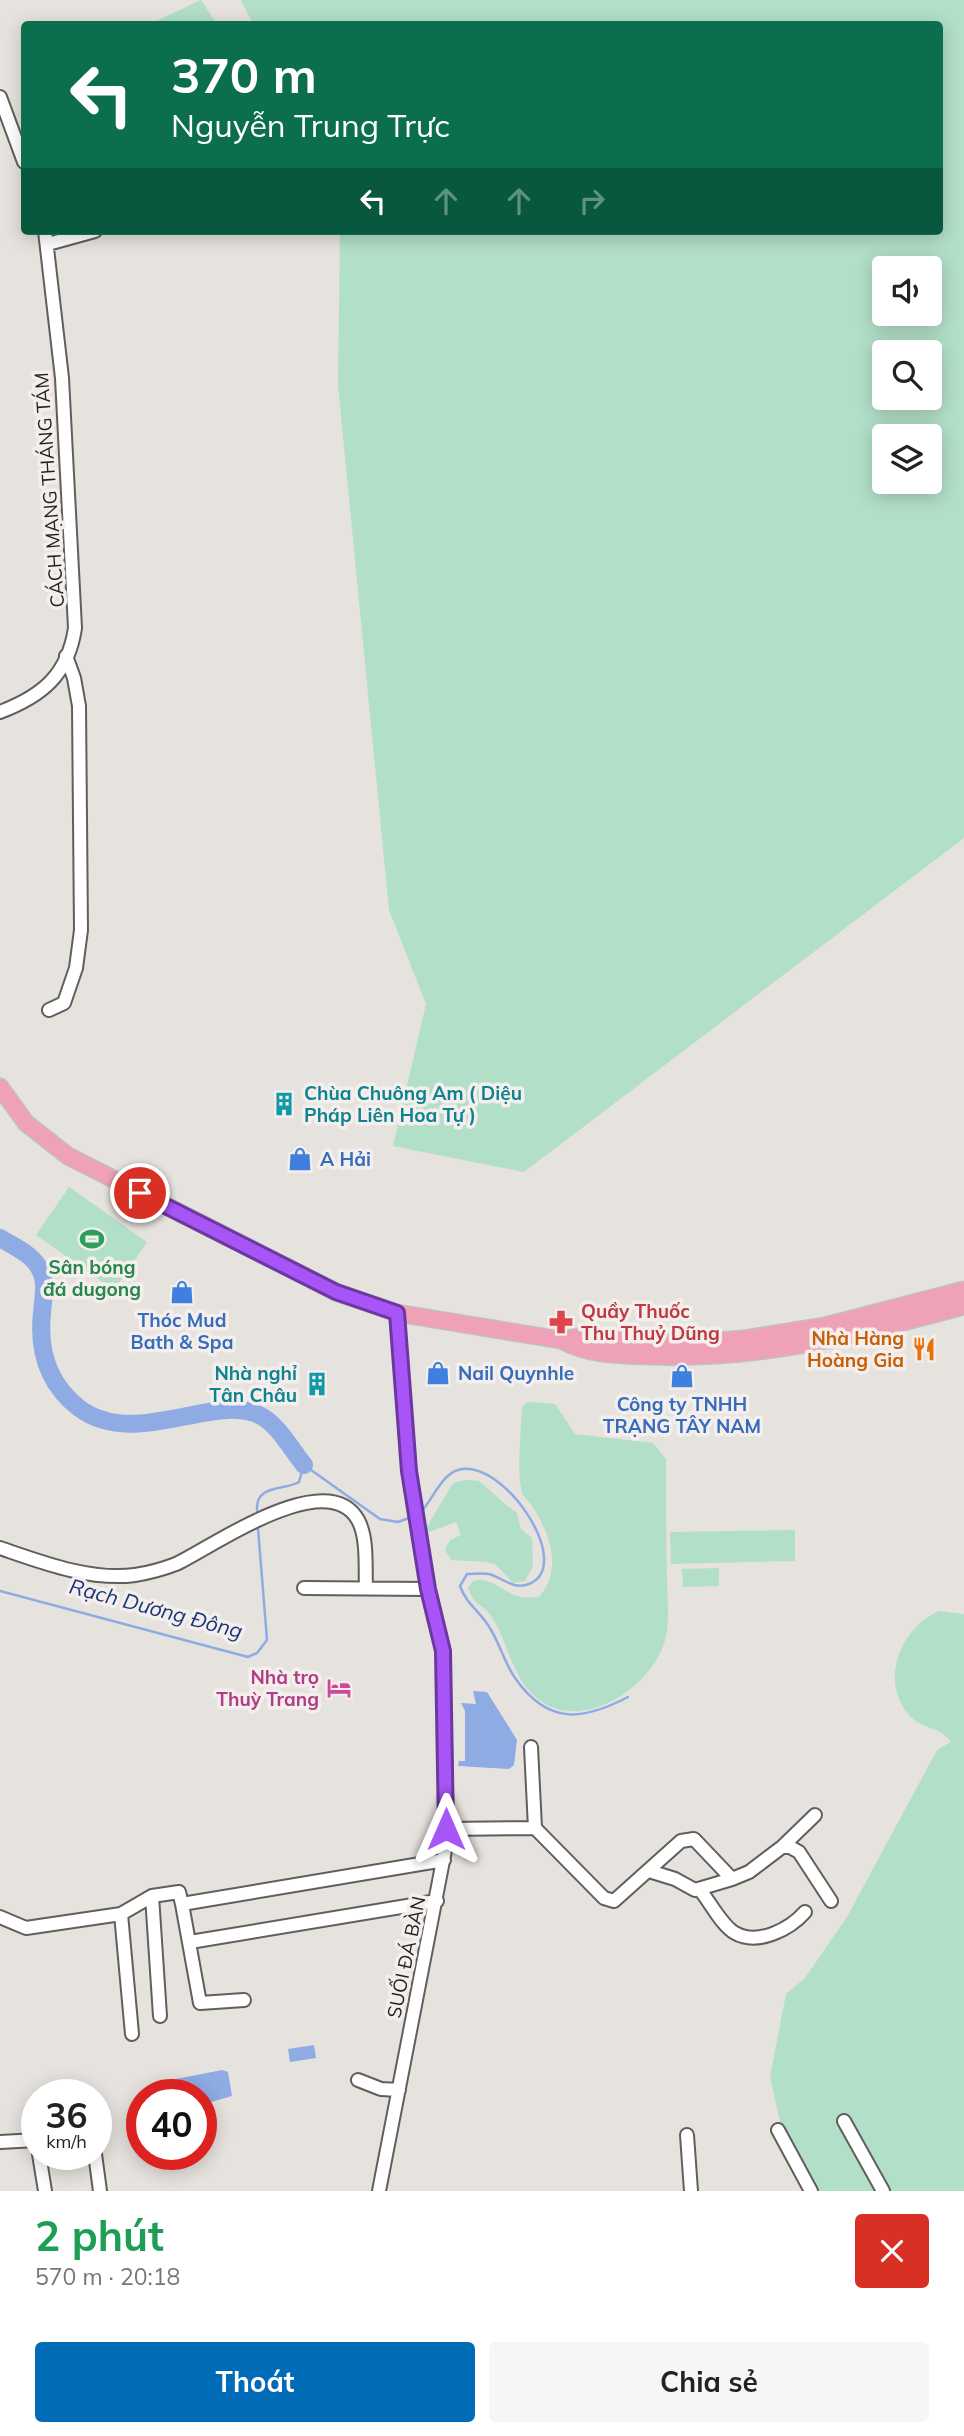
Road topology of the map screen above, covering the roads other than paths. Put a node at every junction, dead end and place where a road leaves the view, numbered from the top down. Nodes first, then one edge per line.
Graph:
1 (0, 97) edge
2 (21, 154) edge
3 (47, 237) edge
4 (66, 656) junction
5 (0, 712) edge
6 (49, 1010) dead end
7 (0, 1087) edge
8 (964, 1290) edge
9 (964, 1306) edge
10 (397, 1313) junction
11 (561, 1340) junction
12 (0, 1548) edge
13 (304, 1588) dead end
14 (366, 1588) junction
15 (428, 1589) junction
16 (531, 1747) dead end
17 (815, 1815) dead end
18 (535, 1828) junction
19 (446, 1829) junction
20 (782, 1847) junction
21 (444, 1860) junction
22 (649, 1871) junction
23 (732, 1879) junction
24 (700, 1890) junction
25 (152, 1896) junction
26 (437, 1901) junction
27 (831, 1901) dead end
28 (182, 1904) junction
29 (805, 1912) dead end
30 (121, 1914) junction
31 (0, 1917) edge
32 (190, 1942) junction
33 (244, 2000) dead end
34 (160, 2016) dead end
35 (132, 2034) dead end
36 (358, 2080) dead end
37 (399, 2090) junction
38 (844, 2121) dead end
39 (778, 2130) dead end
40 (687, 2135) dead end
41 (21, 2141) edge
42 (0, 2142) edge
43 (42, 2170) edge
44 (97, 2170) edge
45 (45, 2191) edge
46 (100, 2191) edge
47 (379, 2191) edge
48 (691, 2191) edge
49 (811, 2191) edge
50 (883, 2191) edge

1 - 2 street
3 - 4 street, CÁCH MẠNG THÁNG TÁM
4 - 5 street, CÁCH MẠNG THÁNG TÁM
4 - 6 street
7 - 10 main road
8 - 11 main road
9 - 11 main road
10 - 11 main road
10 - 15 street, SUỐI ĐÁ BÀN
12 - 14 street
13 - 14 street
14 - 15 street
15 - 19 street, SUỐI ĐÁ BÀN
16 - 18 street
17 - 20 street
18 - 19 street
18 - 22 street
19 - 21 street, SUỐI ĐÁ BÀN
20 - 23 street
20 - 27 street
21 - 26 street, SUỐI ĐÁ BÀN
21 - 28 street
22 - 23 street
22 - 24 street
23 - 24 street
24 - 29 street
25 - 28 street
25 - 30 street
25 - 34 street
26 - 32 street
26 - 37 street, SUỐI ĐÁ BÀN
28 - 32 street
30 - 31 street
30 - 35 street
32 - 33 street
36 - 37 street
37 - 47 street, SUỐI ĐÁ BÀN
38 - 50 street
39 - 49 street
40 - 48 street
41 - 42 street
43 - 45 street
44 - 46 street

